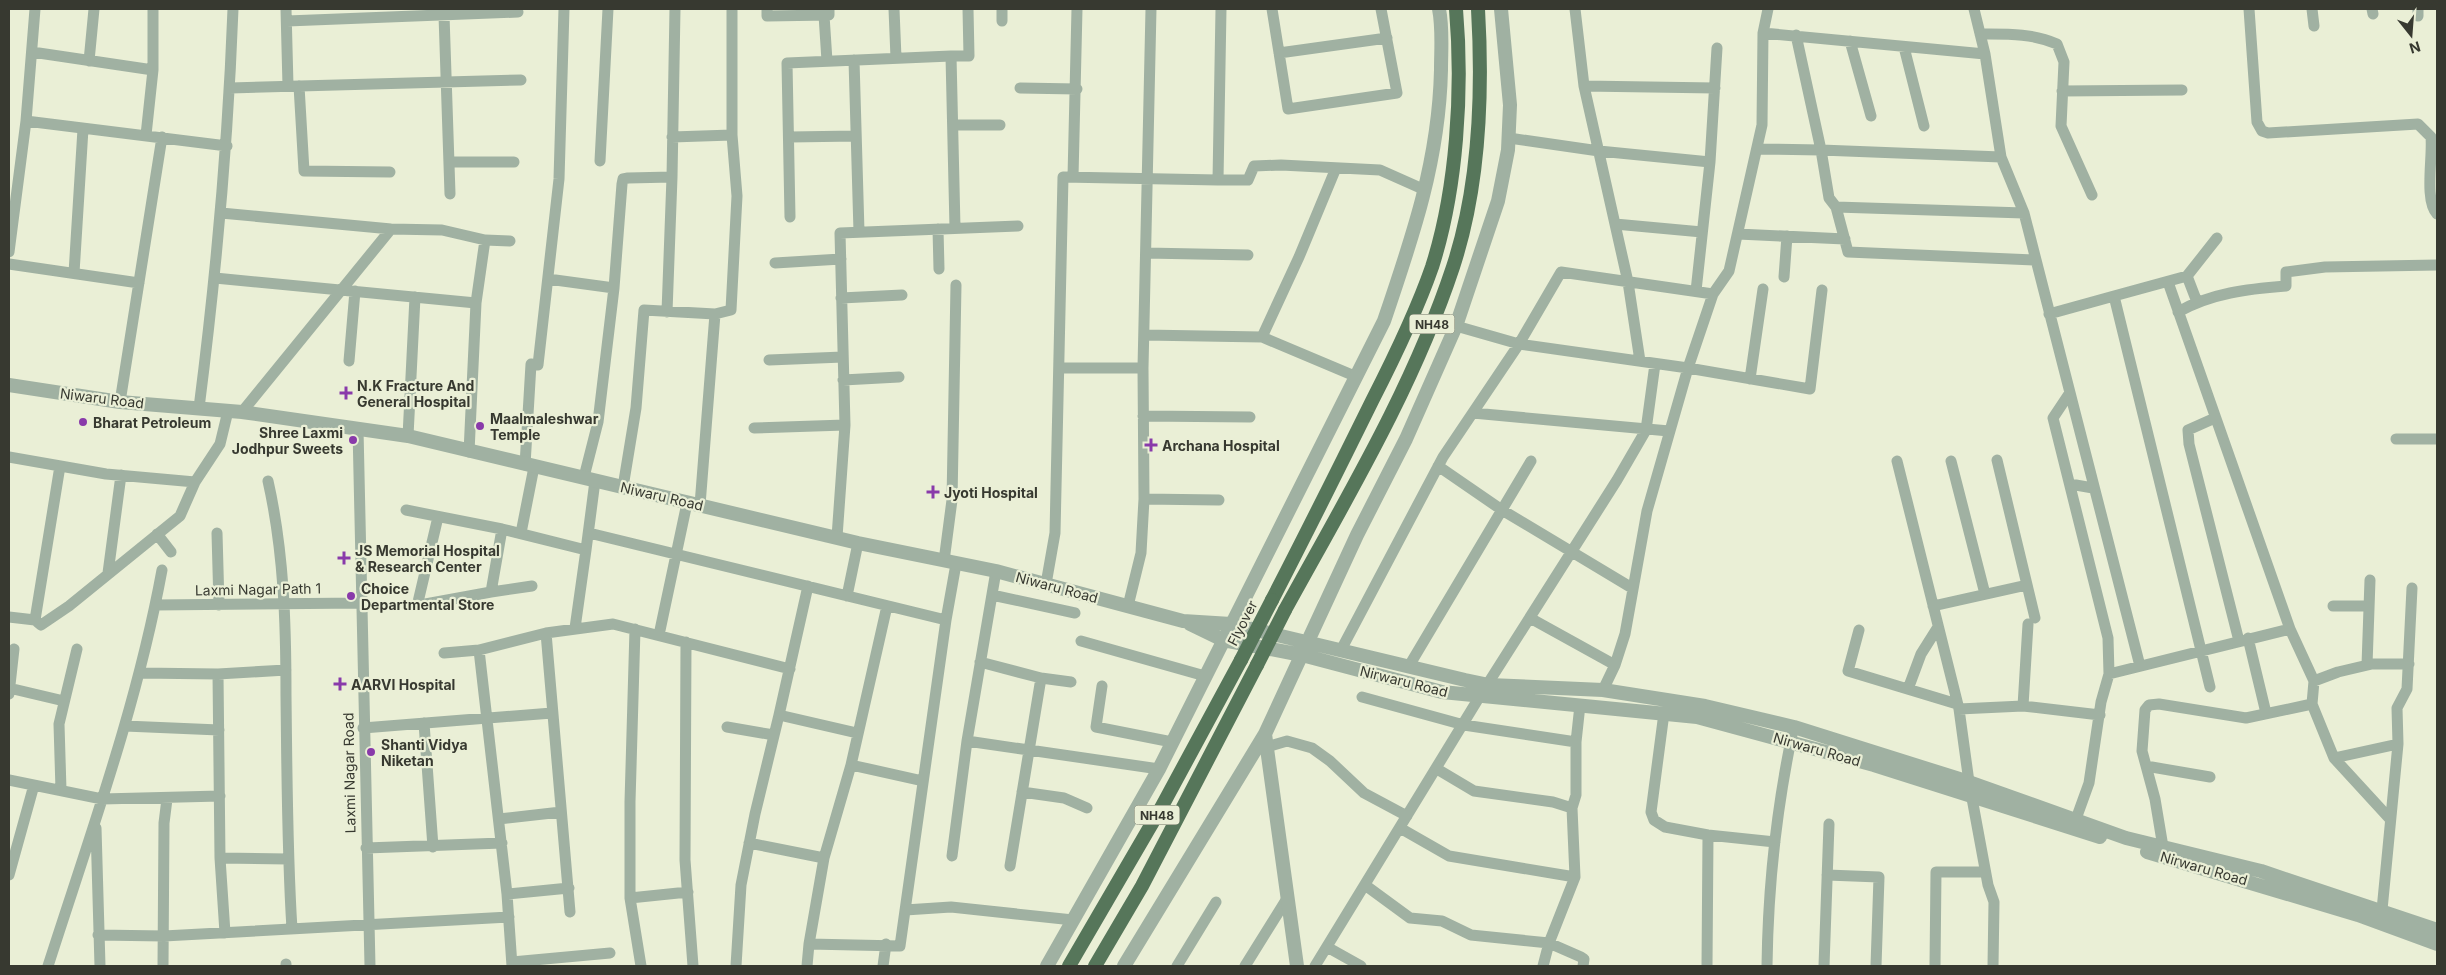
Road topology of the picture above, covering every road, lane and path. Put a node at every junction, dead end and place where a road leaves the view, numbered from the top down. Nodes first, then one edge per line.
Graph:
1 (35, 9) edge
2 (94, 9) edge
3 (153, 9) edge
4 (233, 9) edge
5 (286, 9) edge
6 (564, 9) edge
7 (608, 9) edge
8 (675, 9) edge
9 (732, 9) edge
10 (767, 9) edge
11 (894, 9) edge
12 (968, 9) edge
13 (1002, 9) edge
14 (1077, 9) edge
15 (1151, 9) edge
16 (1221, 9) edge
17 (1272, 9) edge
18 (1381, 9) edge
19 (1439, 9) edge
20 (1456, 9) edge
21 (1478, 9) edge
22 (1501, 9) edge
23 (1575, 9) edge
24 (1768, 9) edge
25 (1974, 9) edge
26 (2249, 9) edge
27 (2312, 9) edge
28 (518, 12) dead end
29 (826, 12) edge
30 (450, 13) edge
31 (287, 21) junction
32 (1002, 21) dead end
33 (2314, 26) dead end
34 (1763, 33) junction
35 (1980, 34) junction
36 (1796, 35) junction
37 (1387, 38) junction
38 (1850, 41) junction
39 (1904, 47) junction
40 (1717, 48) dead end
41 (32, 52) junction
42 (1279, 54) junction
43 (1985, 54) junction
44 (951, 56) junction
45 (896, 58) junction
46 (854, 60) junction
47 (89, 61) junction
48 (827, 61) junction
49 (153, 70) junction
50 (521, 80) dead end
51 (446, 82) junction
52 (294, 86) junction
53 (1584, 86) junction
54 (230, 88) junction
55 (1020, 88) dead end
56 (1715, 88) junction
57 (1076, 89) junction
58 (2182, 90) dead end
59 (2062, 91) junction
60 (1870, 116) dead end
61 (26, 121) junction
62 (953, 125) junction
63 (1000, 125) dead end
64 (1924, 126) dead end
65 (83, 129) junction
66 (146, 135) junction
67 (732, 135) junction
68 (856, 136) junction
69 (162, 137) junction
70 (672, 137) junction
71 (790, 137) junction
72 (1509, 138) junction
73 (227, 146) junction
74 (2434, 148) edge
75 (1757, 149) junction
76 (1821, 150) junction
77 (1599, 151) junction
78 (2001, 157) junction
79 (600, 161) dead end
80 (449, 162) junction
81 (514, 162) dead end
82 (1710, 162) junction
83 (1336, 168) junction
84 (390, 172) dead end
85 (672, 177) junction
86 (1073, 177) junction
87 (1148, 179) junction
88 (1218, 180) junction
89 (1425, 190) junction
90 (450, 194) dead end
91 (2092, 195) dead end
92 (12, 197) edge
93 (1836, 207) junction
94 (221, 212) junction
95 (2024, 213) junction
96 (2437, 214) edge
97 (790, 217) dead end
98 (1615, 224) junction
99 (1018, 226) dead end
100 (955, 228) junction
101 (391, 229) junction
102 (938, 229) junction
103 (859, 232) junction
104 (1702, 232) junction
105 (1738, 234) junction
106 (1787, 236) junction
107 (2217, 238) dead end
108 (1845, 239) junction
109 (485, 240) junction
110 (510, 241) dead end
111 (9, 252) edge
112 (1146, 253) junction
113 (1248, 255) dead end
114 (841, 259) junction
115 (2036, 260) junction
116 (774, 263) dead end
117 (9, 264) edge
118 (2437, 264) edge
119 (939, 269) dead end
120 (74, 273) junction
121 (2187, 276) junction
122 (1784, 277) dead end
123 (215, 278) junction
124 (548, 279) junction
125 (1628, 282) junction
126 (2168, 282) junction
127 (139, 283) junction
128 (956, 285) dead end
129 (614, 288) junction
130 (342, 289) junction
131 (1763, 289) dead end
132 (1822, 290) dead end
133 (355, 291) junction
134 (1696, 291) junction
135 (1714, 294) junction
136 (902, 295) dead end
137 (2114, 296) junction
138 (415, 297) junction
139 (841, 298) junction
140 (476, 302) junction
141 (2197, 302) junction
142 (667, 312) junction
143 (2178, 312) junction
144 (714, 314) junction
145 (2049, 314) junction
146 (1456, 326) junction
147 (1144, 335) junction
148 (1262, 337) junction
149 (1519, 344) junction
150 (843, 357) junction
151 (769, 360) dead end
152 (348, 361) dead end
153 (1640, 361) junction
154 (1656, 364) junction
155 (1059, 368) junction
156 (1143, 368) junction
157 (1688, 368) junction
158 (899, 377) dead end
159 (1357, 377) junction
160 (1750, 379) junction
161 (843, 380) junction
162 (9, 385) edge
163 (2070, 394) junction
164 (120, 402) junction
165 (199, 408) junction
166 (228, 412) junction
167 (242, 412) junction
168 (1473, 413) junction
169 (1143, 416) junction
170 (1250, 417) dead end
171 (2215, 418) junction
172 (845, 425) junction
173 (754, 428) dead end
174 (358, 429) junction
175 (1646, 430) junction
176 (1670, 431) junction
177 (408, 436) junction
178 (2437, 439) edge
179 (2396, 440) dead end
180 (469, 452) junction
181 (9, 457) edge
182 (1897, 460) dead end
183 (1997, 460) dead end
184 (1531, 461) dead end
185 (1950, 461) dead end
186 (60, 466) junction
187 (530, 466) junction
188 (1438, 466) junction
189 (121, 475) junction
190 (590, 479) junction
191 (268, 481) dead end
192 (195, 482) junction
193 (2070, 484) junction
194 (623, 487) junction
195 (2094, 488) junction
196 (1144, 499) junction
197 (1219, 500) dead end
198 (693, 504) junction
199 (406, 510) dead end
200 (1502, 510) junction
201 (438, 517) junction
202 (502, 529) junction
203 (217, 533) dead end
204 (589, 533) junction
205 (157, 534) junction
206 (521, 534) junction
207 (837, 537) junction
208 (858, 542) junction
209 (586, 550) junction
210 (171, 552) dead end
211 (1572, 552) junction
212 (677, 554) junction
213 (950, 563) junction
214 (162, 570) dead end
215 (996, 571) junction
216 (108, 573) junction
217 (2370, 580) dead end
218 (1046, 584) junction
219 (2027, 585) junction
220 (532, 586) dead end
221 (808, 586) junction
222 (1632, 588) junction
223 (2412, 588) dead end
224 (491, 592) junction
225 (1985, 594) junction
226 (992, 595) junction
227 (847, 596) junction
228 (361, 603) junction
229 (284, 604) junction
230 (155, 605) junction
231 (218, 605) junction
232 (887, 606) junction
233 (1128, 606) junction
234 (1933, 606) junction
235 (2333, 606) dead end
236 (2369, 606) junction
237 (1075, 613) dead end
238 (9, 617) edge
239 (1530, 618) junction
240 (36, 620) junction
241 (946, 620) junction
242 (1183, 621) junction
243 (1231, 624) junction
244 (1938, 626) junction
245 (575, 628) junction
246 (635, 629) junction
247 (2290, 629) junction
248 (1859, 630) dead end
249 (546, 633) junction
250 (659, 635) junction
251 (1224, 640) junction
252 (2244, 640) junction
253 (1081, 641) dead end
254 (686, 642) junction
255 (1309, 642) junction
256 (14, 649) dead end
257 (77, 649) dead end
258 (480, 650) junction
259 (1342, 650) junction
260 (2200, 651) junction
261 (444, 652) dead end
262 (1302, 655) junction
263 (980, 662) junction
264 (2409, 664) junction
265 (1615, 665) junction
266 (2367, 665) junction
267 (1408, 666) junction
268 (2140, 666) junction
269 (790, 669) junction
270 (286, 670) junction
271 (140, 673) junction
272 (218, 674) junction
273 (2109, 674) junction
274 (1205, 676) junction
275 (1041, 678) junction
276 (2314, 681) junction
277 (1071, 682) dead end
278 (1102, 686) dead end
279 (2210, 686) dead end
280 (1908, 688) junction
281 (9, 690) edge
282 (1484, 690) junction
283 (1603, 690) junction
284 (1362, 697) dead end
285 (64, 701) junction
286 (2312, 704) junction
287 (1580, 705) junction
288 (1958, 706) junction
289 (2023, 706) junction
290 (552, 713) junction
291 (1664, 713) junction
292 (2266, 713) junction
293 (779, 715) junction
294 (2100, 715) junction
295 (488, 717) junction
296 (424, 723) junction
297 (1464, 724) junction
298 (124, 726) junction
299 (727, 726) dead end
300 (363, 728) junction
301 (219, 730) junction
302 (857, 733) junction
303 (1792, 734) junction
304 (774, 735) junction
305 (1266, 740) junction
306 (967, 741) junction
307 (1172, 742) junction
308 (1576, 742) junction
309 (2398, 744) junction
310 (1028, 751) junction
311 (2334, 758) junction
312 (851, 765) junction
313 (2146, 766) junction
314 (1436, 768) junction
315 (1159, 769) junction
316 (2210, 777) dead end
317 (9, 780) edge
318 (923, 781) junction
319 (1969, 782) junction
320 (34, 784) junction
321 (60, 790) junction
322 (1022, 792) junction
323 (220, 796) junction
324 (1972, 796) junction
325 (102, 799) junction
326 (167, 799) junction
327 (1087, 808) dead end
328 (1572, 808) junction
329 (561, 812) junction
330 (1407, 816) junction
331 (499, 819) junction
332 (2076, 819) junction
333 (2390, 820) junction
334 (96, 821) junction
335 (1829, 824) dead end
336 (1400, 828) junction
337 (1708, 835) junction
338 (749, 842) junction
339 (1775, 842) junction
340 (502, 843) junction
341 (433, 847) junction
342 (2163, 847) junction
343 (366, 848) junction
344 (952, 856) dead end
345 (220, 858) junction
346 (288, 858) junction
347 (824, 858) junction
348 (1010, 866) dead end
349 (1985, 872) junction
350 (1827, 875) junction
351 (9, 876) edge
352 (1576, 877) junction
353 (1365, 885) junction
354 (569, 888) junction
355 (688, 892) junction
356 (507, 894) junction
357 (1288, 897) junction
358 (630, 898) junction
359 (1216, 902) dead end
360 (905, 910) junction
361 (2382, 910) junction
362 (570, 912) dead end
363 (509, 916) junction
364 (1073, 920) junction
365 (369, 924) junction
366 (292, 929) junction
367 (2437, 930) edge
368 (225, 933) junction
369 (98, 935) junction
370 (164, 936) junction
371 (1549, 943) junction
372 (809, 944) junction
373 (886, 944) junction
374 (2437, 944) edge
375 (1327, 946) junction
376 (610, 953) dead end
377 (512, 964) edge
378 (48, 966) edge
379 (100, 966) edge
380 (163, 966) edge
381 (370, 966) edge
382 (641, 966) edge
383 (693, 966) edge
384 (736, 966) edge
385 (807, 966) edge
386 (883, 966) edge
387 (1047, 966) edge
388 (1069, 966) edge
389 (1095, 966) edge
390 (1124, 966) edge
391 (1177, 966) edge
392 (1245, 966) edge
393 (1297, 966) edge
394 (1315, 966) edge
395 (1361, 966) edge
396 (1543, 966) edge
397 (1583, 966) edge
398 (1707, 966) edge
399 (1766, 966) edge
400 (1824, 966) edge
401 (1876, 966) edge
402 (1935, 966) edge
403 (1993, 966) edge

1 - 41 street
2 - 47 street
3 - 49 street
4 - 54 street
5 - 31 street
6 - 124 street
7 - 79 street
8 - 70 street
9 - 67 street
10 - 29 street
11 - 45 street
12 - 44 street
13 - 32 street
14 - 57 street
15 - 87 street
16 - 88 street
17 - 42 street
18 - 37 street
19 - 89 street
20 - 388 highway, Flyover / NH48, bridge
21 - 389 highway, NH48, bridge
22 - 72 street
23 - 53 street
24 - 34 street
25 - 35 street
26 - 74 street
27 - 33 street
28 - 30 street
29 - 48 street
30 - 31 street
30 - 51 street
31 - 52 street
34 - 36 street
34 - 75 street
35 - 43 street
35 - 59 street
36 - 38 street
36 - 76 street
37 - 42 street
37 - 42 street
38 - 39 street
38 - 60 street
39 - 43 street
39 - 64 street
40 - 56 street
41 - 47 street
41 - 61 street
43 - 78 street
44 - 45 street
44 - 62 street
45 - 46 street
46 - 48 street
46 - 68 street
47 - 49 street
48 - 71 street
49 - 66 street
50 - 51 street
51 - 52 street
51 - 80 street
52 - 54 street
52 - 84 street
53 - 56 street
53 - 77 street
54 - 73 street
55 - 57 street
56 - 82 street
57 - 86 street
58 - 59 street
59 - 91 street
61 - 65 street
61 - 92 street
62 - 63 street
62 - 100 street
65 - 66 street
65 - 120 street
66 - 69 street
67 - 70 street
67 - 144 street
68 - 71 street
68 - 103 street
69 - 73 street
69 - 127 street
70 - 85 street
71 - 97 street
72 - 77 street
72 - 146 street
73 - 94 street
74 - 96 street
75 - 76 street
75 - 105 street
76 - 78 street
76 - 93 street
77 - 82 street
77 - 98 street
78 - 95 street
80 - 81 street
80 - 90 street
82 - 104 street
83 - 88 street
83 - 89 street
83 - 148 street
85 - 129 street
85 - 142 street
86 - 87 street
86 - 155 street
87 - 88 street
87 - 112 street
89 - 159 street
92 - 111 street
93 - 95 street
93 - 108 street
94 - 101 street
94 - 123 street
95 - 115 street
98 - 104 street
98 - 125 street
99 - 100 street
100 - 102 street
101 - 109 street
101 - 130 street
102 - 103 street
102 - 119 street
103 - 114 street
104 - 134 street
105 - 106 street
105 - 135 street
106 - 108 street
106 - 122 street
107 - 121 street
108 - 115 street
109 - 110 street
109 - 140 street
112 - 113 street
112 - 147 street
114 - 116 street
114 - 139 street
115 - 145 street
117 - 120 street
118 - 141 street
120 - 127 street
121 - 126 street
121 - 141 street
123 - 130 street
123 - 165 street
124 - 129 street
124 - 187 street
125 - 134 street
125 - 149 street
125 - 153 street
126 - 137 street
126 - 143 street
127 - 164 street
128 - 213 street
129 - 190 street
130 - 133 street
130 - 167 street
131 - 160 street
132 - 160 street
133 - 138 street
133 - 152 street
134 - 135 street
135 - 157 street
136 - 139 street
137 - 145 street
137 - 260 street
138 - 140 street
138 - 177 street
139 - 150 street
140 - 180 street
141 - 143 street
142 - 144 street
142 - 194 street
143 - 171 street
144 - 198 street
145 - 163 street
146 - 149 street
146 - 255 street
147 - 148 street
147 - 156 street
148 - 159 street
149 - 153 street
149 - 168 street
150 - 151 street
150 - 161 street
153 - 154 street
154 - 157 street
154 - 175 street
155 - 156 street
155 - 218 street
156 - 169 street
157 - 160 street
157 - 176 street
158 - 161 street
159 - 243 street
161 - 172 street
162 - 164 street, Niwaru Road
163 - 193 street
163 - 195 street
164 - 165 street, Niwaru Road
165 - 166 street, Niwaru Road
166 - 167 street, Niwaru Road
166 - 192 street
167 - 174 street, Niwaru Road
168 - 175 street
168 - 188 street
169 - 170 street
169 - 196 street
171 - 247 street
171 - 252 street
172 - 173 street
172 - 207 street
174 - 177 street, Niwaru Road
174 - 228 street, Laxmi Nagar Road
175 - 176 street
175 - 211 street
176 - 222 street
177 - 180 street, Niwaru Road
178 - 179 street
180 - 187 street, Niwaru Road
181 - 186 street
182 - 234 street
183 - 219 street
184 - 200 street
185 - 225 street
186 - 189 street
186 - 240 street
187 - 190 street, Niwaru Road
187 - 206 street
188 - 200 street
188 - 259 street
189 - 192 street
189 - 216 street
190 - 194 street, Niwaru Road
190 - 204 street
191 - 229 street
192 - 205 street
193 - 195 street
193 - 273 street
194 - 198 street, Niwaru Road
195 - 268 street
196 - 197 street
196 - 233 street
198 - 207 street, Niwaru Road
198 - 212 street
199 - 201 street
200 - 211 street
200 - 267 street
201 - 202 street
201 - 224 street
202 - 206 street
202 - 224 street
203 - 231 street
204 - 209 street
204 - 212 street
205 - 210 street
205 - 216 street
206 - 209 street
207 - 208 street, Niwaru Road
208 - 213 street, Niwaru Road
208 - 227 street
209 - 245 street
211 - 222 street
211 - 239 street
212 - 221 street
212 - 250 street
213 - 215 street, Niwaru Road
213 - 241 street
214 - 230 street
215 - 218 street, Niwaru Road
215 - 226 street
216 - 240 street
217 - 236 street
218 - 233 street, Niwaru Road
219 - 225 street
219 - 289 street
220 - 224 street
221 - 227 street
221 - 269 street
222 - 265 street
223 - 264 street
225 - 234 street
226 - 237 street
226 - 263 street
227 - 232 street
228 - 229 street, Laxmi Nagar Path 1
228 - 300 street, Laxmi Nagar Road
229 - 231 street, Laxmi Nagar Path 1
229 - 270 street
230 - 231 street, Laxmi Nagar Path 1
230 - 271 street
232 - 241 street
232 - 302 street
233 - 242 street, Niwaru Road
234 - 244 street
235 - 236 street
236 - 266 street
238 - 240 street
239 - 265 street
239 - 282 street
241 - 318 street
242 - 243 street, Niwaru Road
242 - 251 street, Nirwaru Road
243 - 251 street
243 - 255 street, Niwaru Road
244 - 280 street
244 - 288 street
245 - 246 street
245 - 249 street
246 - 250 street
246 - 358 street
247 - 252 street
247 - 276 street
248 - 280 street
249 - 258 street
249 - 290 street
250 - 254 street
251 - 262 street, Nirwaru Road
251 - 274 street
252 - 260 street
252 - 292 street
253 - 274 street
254 - 269 street
254 - 355 street
255 - 259 street, Nirwaru Road
255 - 262 street
256 - 281 street
257 - 285 street
258 - 261 street
258 - 295 street
259 - 267 street, Nirwaru Road
260 - 268 street
260 - 279 street
262 - 282 street, Nirwaru Road
262 - 305 street
263 - 275 street
263 - 306 street
264 - 266 street
264 - 309 street
265 - 283 street
266 - 276 street
267 - 282 street, Nirwaru Road
268 - 273 street
269 - 293 street
270 - 272 street
270 - 346 street
271 - 272 street
271 - 298 street
272 - 301 street
273 - 294 street
274 - 307 street
275 - 277 street
275 - 310 street
276 - 286 street
278 - 307 street
280 - 288 street
281 - 285 street
282 - 283 street, Nirwaru Road
282 - 287 street, Nirwaru Road
282 - 297 street
283 - 303 street, Nirwaru Road
284 - 297 street
285 - 321 street
286 - 292 street
286 - 311 street
287 - 291 street, Nirwaru Road
287 - 308 street
288 - 289 street
288 - 319 street
289 - 294 street
290 - 295 street
290 - 329 street
291 - 303 street, Nirwaru Road
291 - 337 street
292 - 313 street
293 - 302 street
293 - 304 street
294 - 332 street
295 - 296 street
295 - 331 street
296 - 300 street
296 - 341 street
297 - 308 street
297 - 314 street
298 - 301 street
298 - 325 street
299 - 304 street
300 - 343 street, Laxmi Nagar Road
301 - 323 street
302 - 312 street
303 - 319 street, Nirwaru Road
303 - 324 street, Nirwaru Road
303 - 339 street
304 - 338 street
305 - 330 street
305 - 357 street
305 - 390 street
306 - 310 street
306 - 344 street
307 - 315 street
308 - 328 street
309 - 311 street
309 - 333 street
310 - 315 street
310 - 322 street
311 - 333 street
312 - 318 street
312 - 347 street
313 - 316 street
313 - 342 street
314 - 328 street
314 - 330 street
315 - 364 street
317 - 320 street
318 - 360 street
319 - 324 street
319 - 332 street, Nirwaru Road
320 - 321 street
320 - 351 street
321 - 325 street
322 - 327 street
322 - 348 street
323 - 326 street
323 - 345 street
324 - 349 street
324 - 374 street, Nirwaru Road
325 - 326 street
325 - 334 street
326 - 370 street
328 - 352 street
329 - 331 street
329 - 354 street
330 - 336 street
331 - 340 street
332 - 342 street, Nirwaru Road
333 - 361 street
334 - 369 street
334 - 378 street
335 - 350 street
336 - 352 street
336 - 353 street
337 - 339 street
337 - 398 street
338 - 347 street
338 - 384 street
339 - 399 street
340 - 341 street
340 - 356 street
341 - 343 street
342 - 361 street, Nirwaru Road
343 - 365 street, Laxmi Nagar Road
345 - 346 street
345 - 368 street
346 - 366 street
347 - 372 street
349 - 402 street
349 - 403 street
350 - 400 street
350 - 401 street
352 - 371 street
353 - 371 street
353 - 375 street
354 - 356 street
354 - 362 street
355 - 358 street
355 - 383 street
356 - 363 street
357 - 392 street
357 - 393 street
358 - 382 street
359 - 391 street
360 - 364 street
360 - 373 street
361 - 367 street, Nirwaru Road
363 - 365 street
363 - 377 street
364 - 387 street
365 - 366 street
365 - 381 street, Laxmi Nagar Road
366 - 368 street
368 - 370 street
369 - 370 street
369 - 379 street
370 - 380 street
371 - 396 street
371 - 397 street
372 - 373 street
372 - 385 street
373 - 386 street
375 - 394 street
375 - 395 street
376 - 377 street

